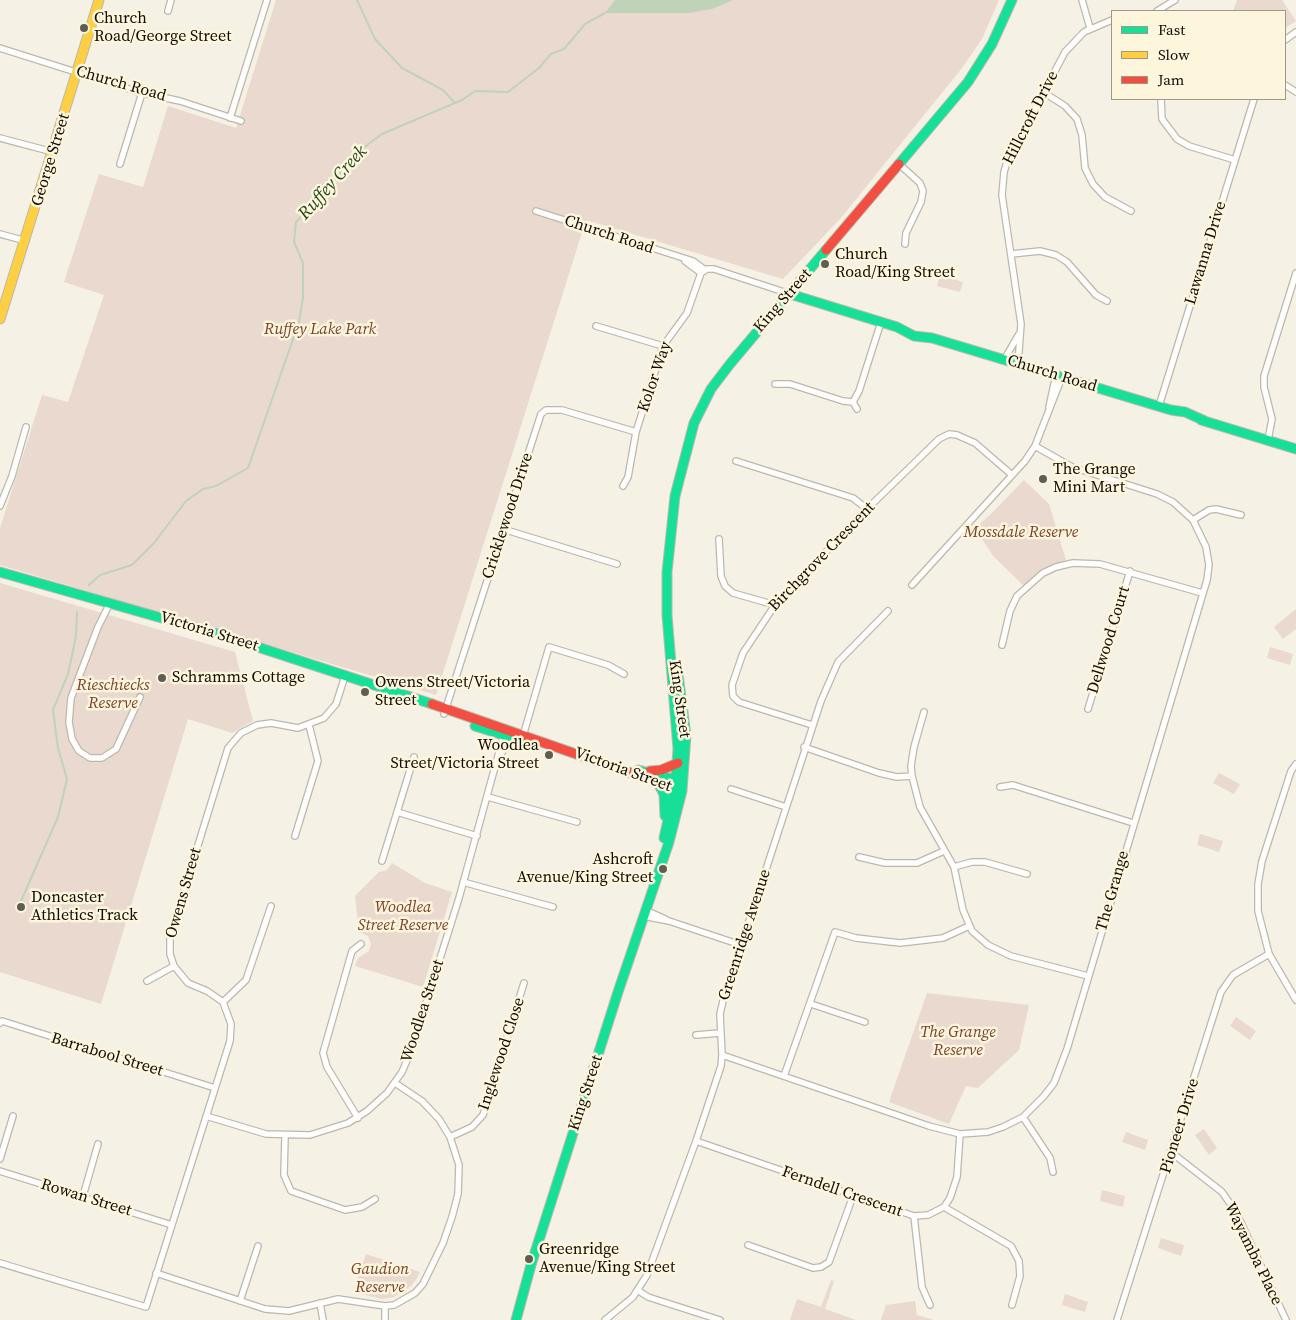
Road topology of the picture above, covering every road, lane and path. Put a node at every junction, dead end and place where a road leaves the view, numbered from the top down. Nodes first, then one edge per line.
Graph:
1 (99, 0) edge
2 (171, 0) edge
3 (267, 0) edge
4 (1012, 0) edge
5 (1082, 0) edge
6 (1175, 0) edge
7 (1159, 10) edge
8 (168, 11) dead end
9 (1111, 20) edge
10 (1090, 28) junction
11 (0, 48) edge
12 (78, 72) junction
13 (142, 92) junction
14 (1043, 92) junction
15 (1161, 100) edge
16 (1254, 100) edge
17 (230, 118) junction
18 (241, 121) dead end
19 (0, 138) edge
20 (53, 152) junction
21 (1235, 160) junction
22 (120, 164) dead end
23 (898, 164) junction
24 (536, 211) dead end
25 (1131, 211) dead end
26 (0, 234) edge
27 (26, 241) junction
28 (905, 244) dead end
29 (1011, 254) junction
30 (703, 272) junction
31 (1296, 273) edge
32 (790, 294) junction
33 (1107, 301) dead end
34 (0, 319) edge
35 (881, 322) junction
36 (596, 326) dead end
37 (1020, 332) junction
38 (663, 346) junction
39 (1004, 360) junction
40 (1018, 364) junction
41 (1059, 376) junction
42 (775, 384) dead end
43 (853, 402) junction
44 (1159, 406) junction
45 (857, 409) dead end
46 (26, 426) dead end
47 (636, 432) junction
48 (1268, 440) junction
49 (1035, 446) junction
50 (1296, 449) edge
51 (736, 461) dead end
52 (1012, 475) junction
53 (623, 486) dead end
54 (0, 506) edge
55 (867, 509) junction
56 (1240, 516) dead end
57 (1194, 520) junction
58 (503, 529) junction
59 (720, 539) dead end
60 (617, 564) dead end
61 (1130, 571) junction
62 (0, 572) edge
63 (912, 584) dead end
64 (1202, 593) junction
65 (110, 603) junction
66 (775, 605) junction
67 (888, 612) dead end
68 (1002, 644) dead end
69 (671, 648) junction
70 (624, 674) dead end
71 (345, 676) junction
72 (140, 697) dead end
73 (1088, 708) dead end
74 (445, 711) junction
75 (924, 712) dead end
76 (309, 725) junction
77 (812, 725) junction
78 (506, 734) junction
79 (522, 737) junction
80 (804, 747) junction
81 (563, 749) junction
82 (414, 757) dead end
83 (678, 763) junction
84 (1296, 764) edge
85 (645, 772) junction
86 (912, 776) junction
87 (658, 783) junction
88 (679, 786) junction
89 (1000, 787) dead end
90 (731, 789) dead end
91 (488, 796) junction
92 (786, 807) junction
93 (397, 812) junction
94 (577, 822) dead end
95 (1133, 823) junction
96 (296, 836) dead end
97 (477, 836) junction
98 (662, 846) junction
99 (944, 851) junction
100 (859, 858) dead end
101 (382, 861) dead end
102 (954, 867) junction
103 (659, 868) junction
104 (1027, 874) dead end
105 (463, 882) junction
106 (271, 906) dead end
107 (553, 907) dead end
108 (644, 913) junction
109 (969, 926) junction
110 (360, 944) dead end
111 (741, 945) junction
112 (1269, 954) junction
113 (174, 966) junction
114 (1088, 976) junction
115 (148, 981) dead end
116 (524, 983) dead end
117 (1296, 1000) edge
118 (222, 1002) junction
119 (810, 1004) junction
120 (865, 1022) dead end
121 (0, 1023) edge
122 (720, 1033) junction
123 (696, 1035) dead end
124 (722, 1055) junction
125 (784, 1076) junction
126 (395, 1082) junction
127 (215, 1088) junction
128 (13, 1116) dead end
129 (206, 1116) junction
130 (1023, 1117) junction
131 (358, 1118) junction
132 (960, 1134) junction
133 (285, 1136) junction
134 (450, 1137) junction
135 (696, 1141) junction
136 (98, 1144) dead end
137 (1172, 1153) junction
138 (0, 1159) edge
139 (0, 1171) edge
140 (1053, 1172) dead end
141 (83, 1196) junction
142 (853, 1196) junction
143 (375, 1199) dead end
144 (944, 1207) junction
145 (914, 1216) junction
146 (172, 1225) junction
147 (748, 1245) dead end
148 (258, 1246) dead end
149 (0, 1263) edge
150 (156, 1274) junction
151 (638, 1291) junction
152 (240, 1301) junction
153 (320, 1302) junction
154 (930, 1305) dead end
155 (1012, 1305) dead end
156 (384, 1306) junction
157 (323, 1320) edge
158 (385, 1320) edge
159 (516, 1320) edge
160 (605, 1320) edge
161 (720, 1320) edge
162 (1117, 1320) edge
163 (1286, 1320) edge

1 - 12 main road, George Street
2 - 8 street
3 - 17 street
4 - 23 main road, King Street
5 - 10 street
6 - 7 street
9 - 10 street, Hillcroft Drive
10 - 14 street, Hillcroft Drive
11 - 12 street, Church Road
12 - 13 street, Church Road
12 - 20 main road, George Street
13 - 17 street, Church Road
13 - 22 street
14 - 25 street
14 - 29 street, Hillcroft Drive
15 - 21 street
16 - 21 street, Lawanna Drive
17 - 18 street, Church Road
19 - 20 street
20 - 27 main road, George Street
21 - 44 street, Lawanna Drive
23 - 28 street
23 - 32 main road, King Street
24 - 30 street, Church Road
26 - 27 street
27 - 34 main road, George Street
29 - 33 street
29 - 37 street, Hillcroft Drive
30 - 32 street, Church Road
30 - 38 street, Kolor Way
31 - 48 street
32 - 35 main road, Church Road
32 - 69 main road, King Street
35 - 39 main road, Church Road
35 - 43 street
36 - 38 street
37 - 39 street
37 - 40 street, Hillcroft Drive
38 - 47 street, Kolor Way
39 - 40 main road, Church Road
40 - 41 main road, Church Road
41 - 44 main road, Church Road
41 - 49 street
42 - 43 street
43 - 45 street
44 - 48 main road, Church Road
46 - 54 street
47 - 53 street, Kolor Way
47 - 58 street, Cricklewood Drive
48 - 50 main road, Church Road
49 - 52 street
49 - 57 street, The Grange
51 - 55 street
52 - 55 street, Birchgrove Crescent
52 - 63 street
55 - 66 street, Birchgrove Crescent
56 - 57 street
57 - 64 street, The Grange
58 - 60 street
58 - 74 street, Cricklewood Drive
59 - 66 street
61 - 64 street
61 - 68 street
61 - 73 street, Dellwood Court
62 - 65 main road, Victoria Street
64 - 95 street, The Grange
65 - 71 main road, Victoria Street
65 - 72 street
66 - 77 street, Birchgrove Crescent
67 - 77 street, Greenridge Avenue
69 - 83 main road, King Street
69 - 88 main road, King Street
70 - 79 street
71 - 74 main road, Victoria Street
71 - 76 street
74 - 78 main road, Victoria Street
75 - 86 street
76 - 96 street
76 - 113 street, Owens Street
77 - 80 street, Greenridge Avenue
78 - 79 main road, Victoria Street
78 - 91 street, Woodlea Street
79 - 81 main road, Victoria Street
80 - 86 street
80 - 92 street, Greenridge Avenue
81 - 85 main road, Victoria Street
81 - 87 main road, Victoria Street
82 - 93 street
83 - 85 main road
83 - 88 main road, King Street
84 - 112 street
85 - 88 main road, Victoria Street
86 - 99 street
87 - 88 main road, Victoria Street
87 - 98 main road
88 - 98 main road, King Street
88 - 103 main road, King Street
89 - 95 street
90 - 92 street
91 - 94 street
91 - 97 street, Woodlea Street
92 - 111 street, Greenridge Avenue
93 - 97 street
93 - 101 street
95 - 114 street, The Grange
97 - 105 street, Woodlea Street
98 - 103 main road, King Street
99 - 100 street
99 - 102 street
102 - 104 street
102 - 109 street
103 - 108 main road, King Street
105 - 107 street
105 - 126 street, Woodlea Street
106 - 118 street
108 - 111 street
108 - 159 main road, King Street
109 - 114 street
109 - 119 street
110 - 131 street
111 - 122 street, Greenridge Avenue
112 - 117 street
112 - 137 street, Pioneer Drive
113 - 115 street
113 - 118 street
114 - 130 street, The Grange
116 - 134 street, Inglewood Close
118 - 127 street
119 - 120 street
119 - 125 street
121 - 127 street, Barrabool Street
122 - 123 street
122 - 124 street, Greenridge Avenue
124 - 125 street, The Grange
124 - 135 street, Greenridge Avenue
125 - 132 street, The Grange
126 - 131 street, Woodlea Street
126 - 134 street
127 - 129 street
128 - 138 street
129 - 133 street, Woodlea Street
129 - 146 street
130 - 132 street, The Grange
130 - 140 street
131 - 133 street, Woodlea Street
132 - 144 street
133 - 143 street
134 - 156 street
135 - 142 street, Ferndell Crescent
135 - 151 street, Greenridge Avenue
136 - 141 street
137 - 162 street, Pioneer Drive
137 - 163 street, Wayamba Place
139 - 141 street, Rowan Street
141 - 146 street, Rowan Street
142 - 145 street, Ferndell Crescent
142 - 147 street
144 - 145 street, Ferndell Crescent
144 - 155 street
145 - 154 street
146 - 150 street
148 - 152 street
149 - 150 street
150 - 152 street
151 - 160 street, Greenridge Avenue
151 - 161 street
152 - 153 street
153 - 156 street
153 - 157 street
156 - 158 street

